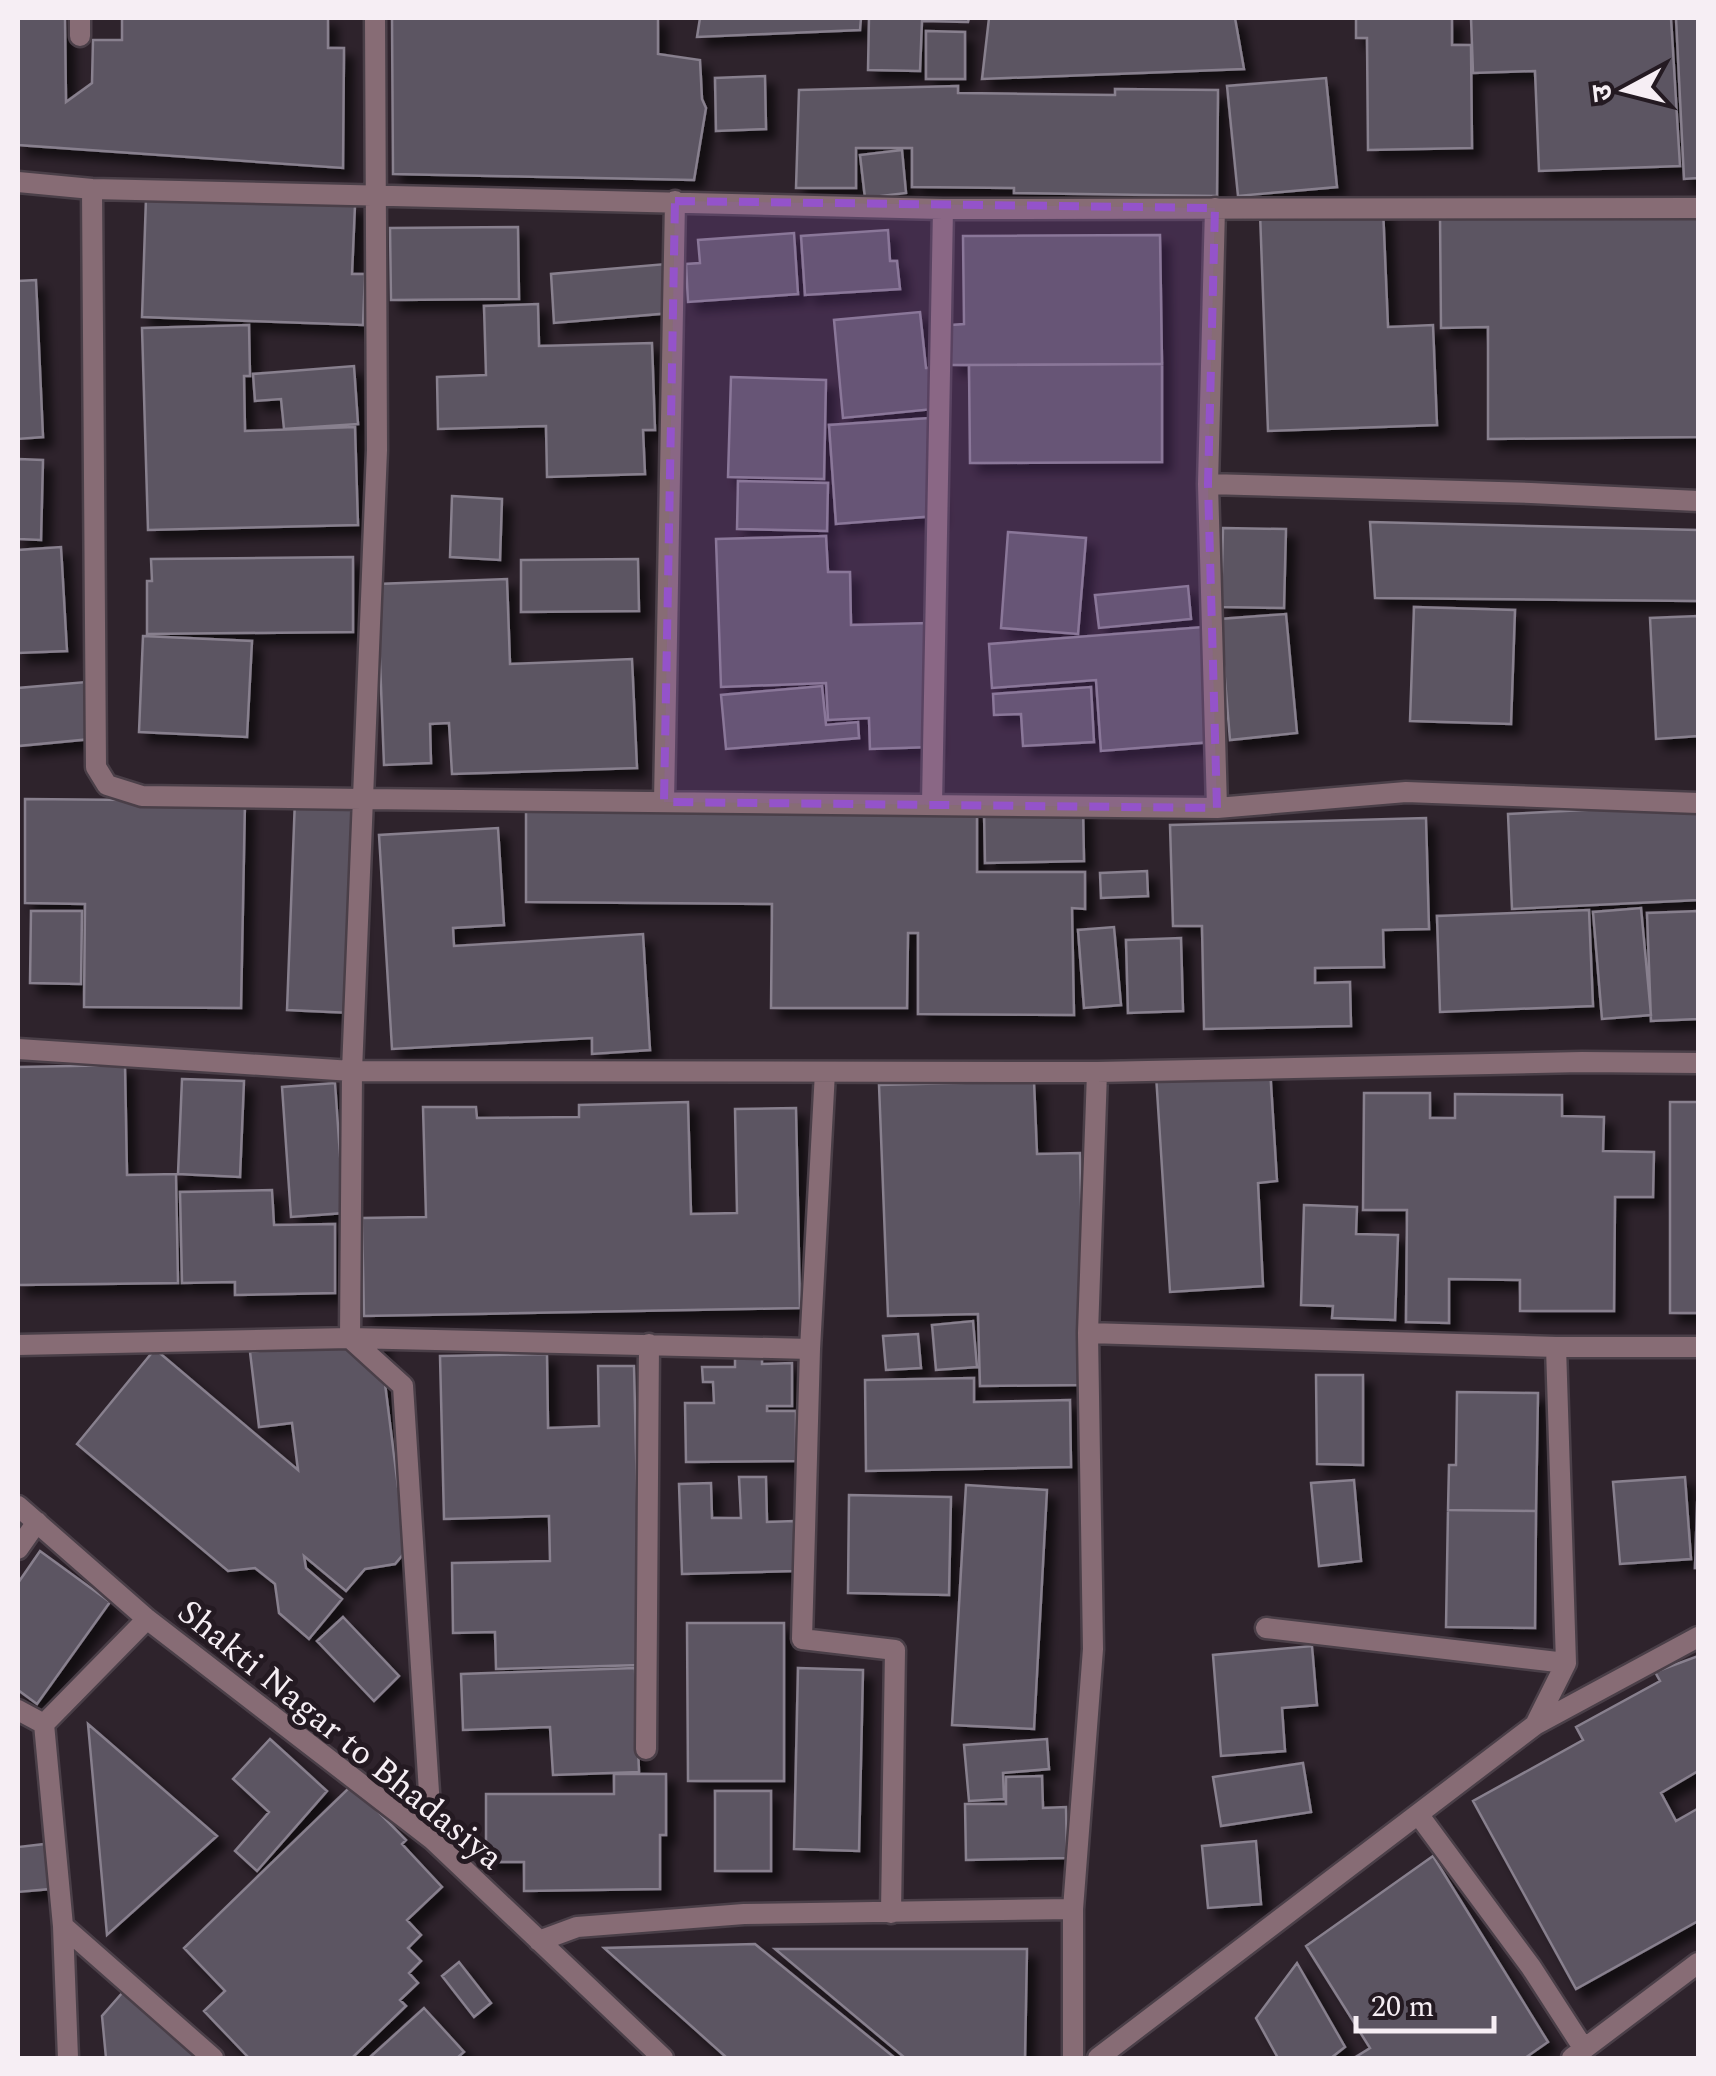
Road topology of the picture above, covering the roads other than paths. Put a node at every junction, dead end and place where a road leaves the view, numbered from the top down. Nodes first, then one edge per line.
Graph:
1 (375, 18) edge
2 (18, 182) edge
3 (92, 190) junction
4 (377, 196) junction
5 (674, 201) junction
6 (943, 208) junction
7 (1215, 208) junction
8 (1698, 208) edge
9 (1208, 484) junction
10 (1698, 502) edge
11 (362, 799) junction
12 (664, 802) junction
13 (932, 804) junction
14 (1698, 804) edge
15 (1217, 808) junction
16 (18, 1050) edge
17 (1698, 1063) edge
18 (352, 1071) junction
19 (825, 1072) junction
20 (1096, 1072) junction
21 (1088, 1332) junction
22 (350, 1338) junction
23 (648, 1344) junction
24 (18, 1345) edge
25 (1556, 1347) junction
26 (1698, 1347) edge
27 (810, 1349) junction
28 (18, 1506) edge
29 (37, 1522) junction
30 (18, 1549) edge
31 (146, 1619) junction
32 (1266, 1628) dead end
33 (1698, 1637) edge
34 (1566, 1663) junction
35 (18, 1710) edge
36 (44, 1724) junction
37 (1535, 1725) junction
38 (646, 1749) dead end
39 (1418, 1814) junction
40 (432, 1839) junction
41 (1073, 1909) junction
42 (891, 1912) junction
43 (63, 1926) junction
44 (539, 1942) junction
45 (1698, 1963) edge
46 (1578, 2054) edge
47 (68, 2058) edge
48 (214, 2058) edge
49 (663, 2058) edge
50 (1074, 2058) edge
51 (1098, 2058) edge

1 - 4 street
2 - 3 street
3 - 4 street
3 - 11 street
4 - 5 street
4 - 11 street
5 - 6 street
5 - 12 street
6 - 7 street
6 - 13 street
7 - 8 street
7 - 9 street
9 - 10 street
9 - 15 street
11 - 12 street
11 - 18 street
12 - 13 street
13 - 15 street
14 - 15 street
16 - 18 street
17 - 20 street
18 - 19 street
18 - 22 street
19 - 20 street
19 - 27 street
20 - 21 street
21 - 25 street
21 - 41 street
22 - 23 street
22 - 24 street
22 - 40 street
23 - 27 street
23 - 38 street
25 - 26 street
25 - 34 street
27 - 42 street
28 - 29 street, Shakti Nagar to Bhadasiya
29 - 30 street
29 - 31 street, Shakti Nagar to Bhadasiya
31 - 36 street
31 - 40 street, Shakti Nagar to Bhadasiya
32 - 34 street
33 - 37 street
34 - 37 street
35 - 36 street
36 - 43 street
37 - 39 street
39 - 46 street
39 - 51 street
40 - 44 street, Shakti Nagar to Bhadasiya
41 - 42 street
41 - 50 street
42 - 44 street
43 - 47 street
43 - 48 street
44 - 49 street, Shakti Nagar to Bhadasiya
45 - 46 street

